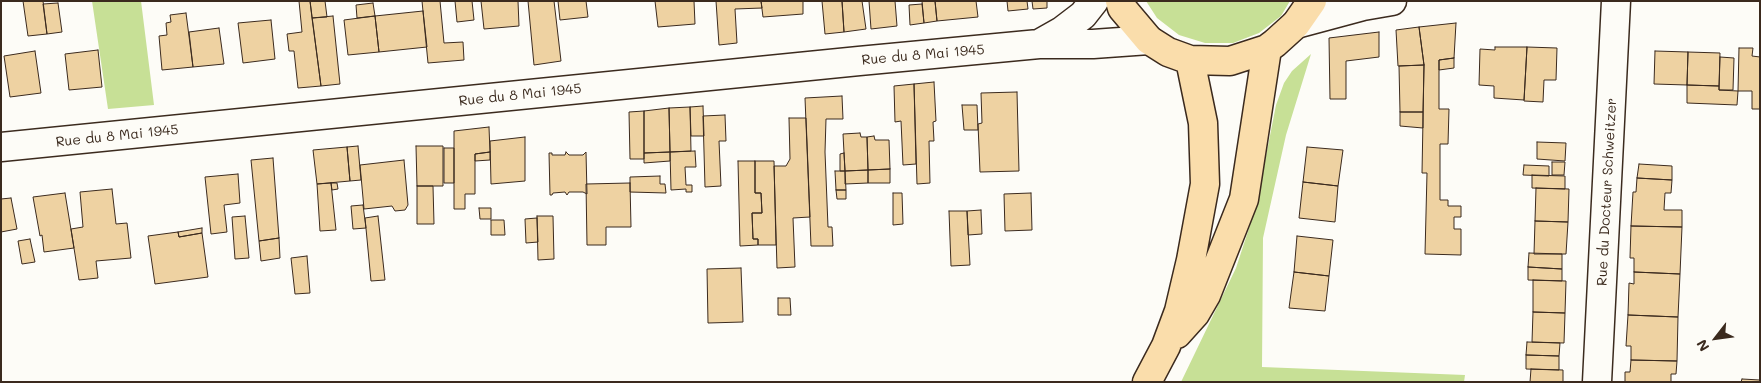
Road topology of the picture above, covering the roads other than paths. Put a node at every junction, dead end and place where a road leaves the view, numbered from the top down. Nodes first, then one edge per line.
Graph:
1 (1094, 1) edge
2 (1120, 1) edge
3 (1312, 1) edge
4 (1392, 1) edge
5 (1616, 1) edge
6 (1296, 24) junction
7 (1149, 40) junction
8 (1039, 44) junction
9 (1267, 49) junction
10 (1190, 60) junction
11 (1, 148) edge
12 (1166, 346) junction
13 (1148, 382) edge
14 (1597, 382) edge

1 - 8 street, Rue du 8 Mai 1945
2 - 7 main road
3 - 6 main road
4 - 6 street
5 - 14 street, Rue du Docteur Schweitzer
6 - 9 main road
7 - 8 street, Rue du 8 Mai 1945
7 - 10 main road
8 - 11 street, Rue du 8 Mai 1945
9 - 10 main road
9 - 12 main road
10 - 12 main road
12 - 13 main road

